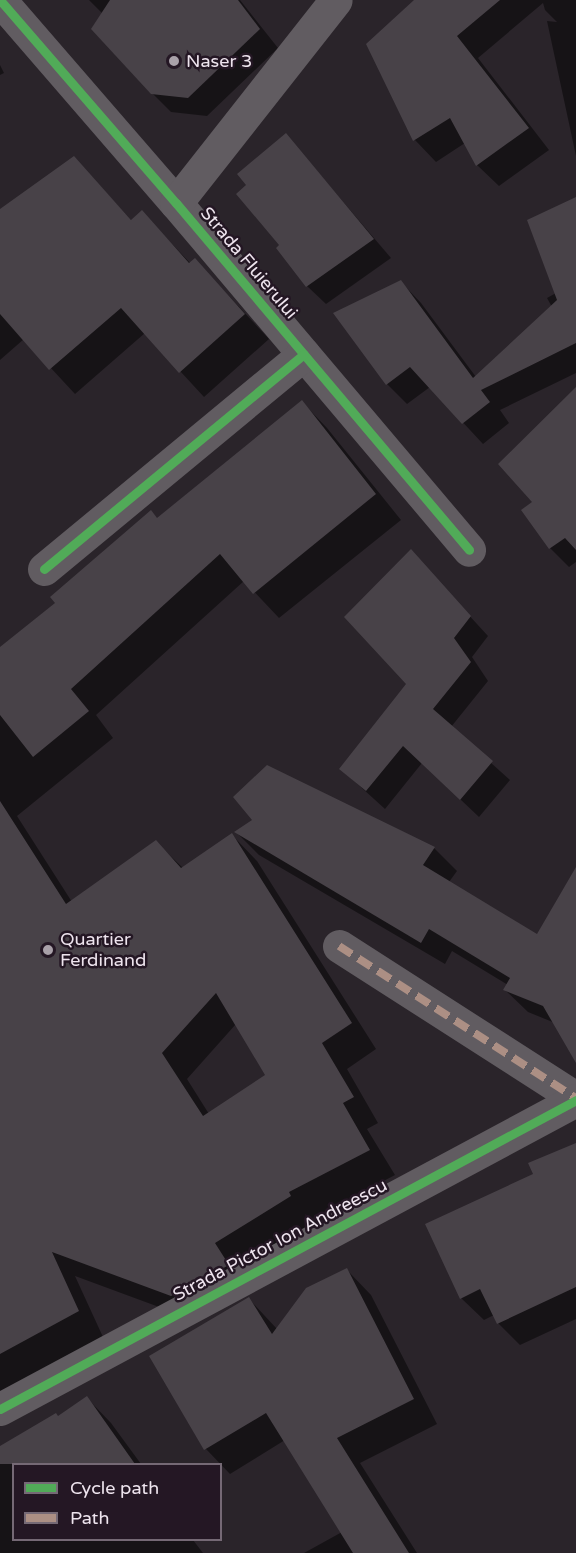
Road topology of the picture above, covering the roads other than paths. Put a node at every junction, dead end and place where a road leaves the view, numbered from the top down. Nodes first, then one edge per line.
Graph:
1 (0, 0) edge
2 (336, 0) edge
3 (176, 203) junction
4 (304, 354) junction
5 (469, 550) dead end
6 (44, 569) dead end
7 (339, 946) dead end
8 (576, 1099) edge
9 (0, 1409) edge

1 - 3 street, Strada Fluierului
2 - 3 street, Strada Fluierului
3 - 4 street, Strada Fluierului
4 - 5 street, Strada Fluierului
4 - 6 street
7 - 8 street
8 - 9 street, Strada Pictor Ion Andreescu

